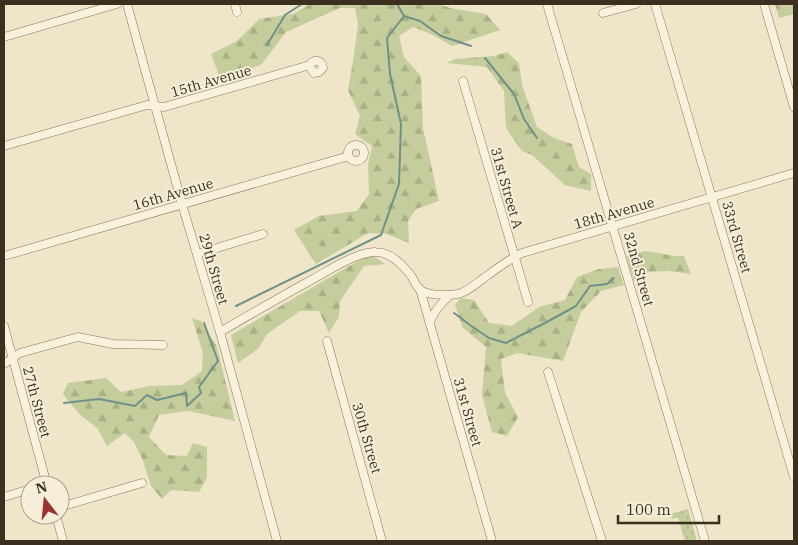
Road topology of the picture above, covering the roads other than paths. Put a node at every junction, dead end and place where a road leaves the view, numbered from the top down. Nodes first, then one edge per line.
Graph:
1 (117, 4) edge
2 (127, 4) edge
3 (235, 4) edge
4 (547, 4) edge
5 (636, 4) edge
6 (655, 4) edge
7 (764, 4) edge
8 (236, 12) dead end
9 (603, 13) dead end
10 (4, 36) edge
11 (310, 65) dead end
12 (463, 81) dead end
13 (792, 92) edge
14 (155, 106) junction
15 (794, 107) edge
16 (4, 146) edge
17 (349, 156) dead end
18 (794, 173) edge
19 (712, 197) junction
20 (182, 204) junction
21 (613, 226) junction
22 (263, 234) dead end
23 (197, 254) junction
24 (4, 256) edge
25 (515, 257) junction
26 (420, 289) junction
27 (450, 296) junction
28 (528, 302) dead end
29 (430, 321) junction
30 (4, 326) edge
31 (220, 332) junction
32 (327, 341) dead end
33 (162, 346) dead end
34 (12, 358) junction
35 (4, 364) edge
36 (548, 372) dead end
37 (43, 475) edge
38 (794, 477) edge
39 (142, 483) dead end
40 (20, 492) edge
41 (4, 497) edge
42 (70, 504) edge
43 (59, 525) edge
44 (63, 541) edge
45 (277, 541) edge
46 (382, 541) edge
47 (492, 541) edge
48 (602, 541) edge
49 (705, 541) edge

1 - 10 street
2 - 14 street, 29th Street
3 - 8 street
4 - 21 street, 32nd Street
5 - 9 street
6 - 19 street, 33rd Street
7 - 13 street
11 - 14 street, 15th Avenue
12 - 25 street, 31st Street A
13 - 15 street
14 - 16 street, 15th Avenue
14 - 20 street, 29th Street
17 - 20 street, 16th Avenue
18 - 19 street, 18th Avenue
19 - 21 street, 18th Avenue
19 - 38 street, 33rd Street
20 - 23 street, 29th Street
20 - 24 street, 16th Avenue
21 - 25 street, 18th Avenue
21 - 49 street, 32nd Street
22 - 23 street
23 - 31 street, 29th Street
25 - 27 street, 18th Avenue
25 - 28 street, 31st Street A
26 - 27 street
26 - 29 street, 31st Street
26 - 31 street
27 - 29 street, 18th Avenue
29 - 47 street, 31st Street
30 - 34 street, 27th Street
31 - 45 street, 29th Street
32 - 46 street, 30th Street
33 - 34 street
34 - 35 street
34 - 37 street, 27th Street
36 - 48 street
39 - 42 street
40 - 41 street
43 - 44 street

